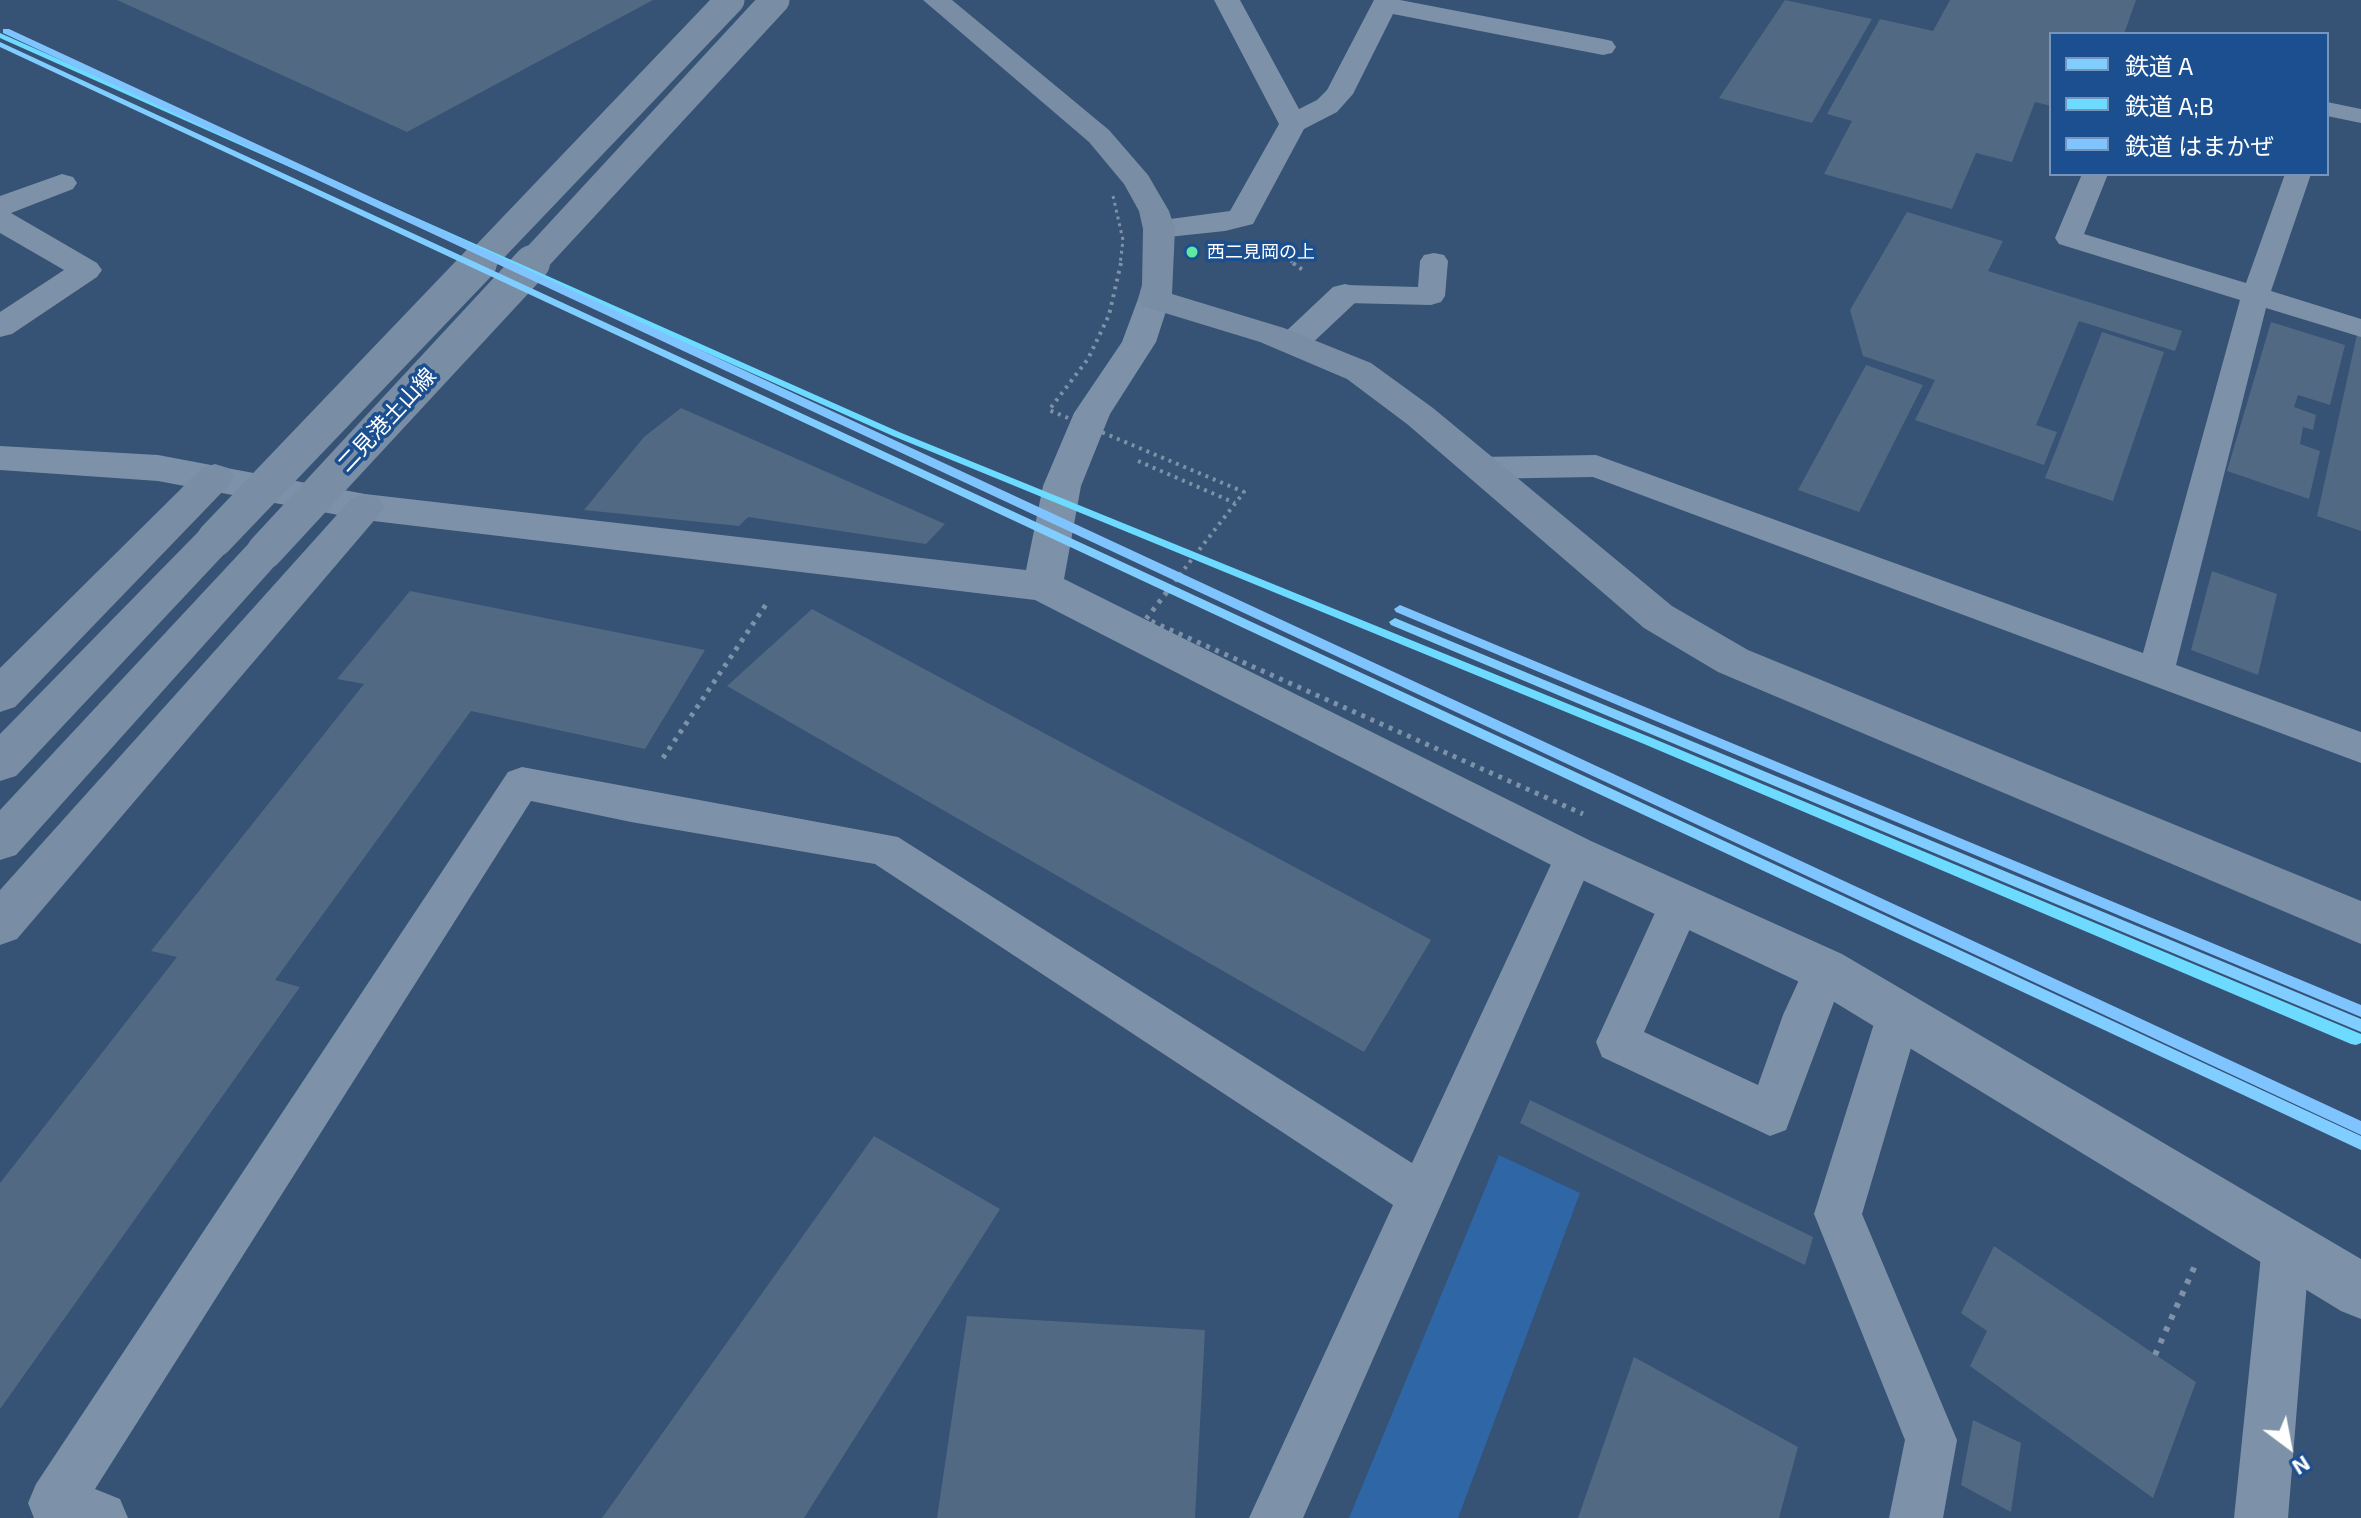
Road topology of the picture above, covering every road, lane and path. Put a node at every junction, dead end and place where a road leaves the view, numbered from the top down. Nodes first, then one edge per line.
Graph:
1 (730, 0) edge
2 (775, 0) edge
3 (936, 0) edge
4 (1227, 0) edge
5 (1386, 2) edge
6 (1603, 47) dead end
7 (2329, 109) edge
8 (2361, 116) edge
9 (1293, 124) junction
10 (2094, 176) edge
11 (2297, 176) edge
12 (62, 183) dead end
13 (1113, 196) dead end
14 (0, 207) edge
15 (0, 220) edge
16 (1159, 229) junction
17 (1434, 261) dead end
18 (1345, 294) joint
19 (2255, 297) junction
20 (1154, 299) junction
21 (0, 327) edge
22 (2361, 328) edge
23 (1293, 343) junction
24 (0, 458) edge
25 (1138, 461) dead end
26 (1479, 468) junction
27 (215, 477) junction
28 (1235, 503) junction
29 (365, 507) junction
30 (796, 559) junction
31 (1043, 586) junction
32 (2156, 671) junction
33 (0, 695) edge
34 (2361, 748) edge
35 (0, 763) edge
36 (631, 806) junction
37 (1579, 835) junction
38 (0, 841) edge
39 (1680, 904) junction
40 (2361, 923) edge
41 (0, 924) edge
42 (1825, 970) junction
43 (1899, 1014) junction
44 (1421, 1196) junction
45 (2286, 1246) junction
46 (2198, 1259) dead end
47 (2361, 1291) edge
48 (2155, 1355) dead end
49 (101, 1518) edge
50 (1276, 1518) edge
51 (1916, 1518) edge
52 (2261, 1518) edge

1 - 35 main road, 二見港土山線, bridge
2 - 38 main road, 二見港土山線, bridge
3 - 16 main road
4 - 9 street
5 - 6 street
5 - 9 street
7 - 8 lane
9 - 16 street
10 - 19 lane
11 - 19 lane
12 - 14 street
13 - 28 path, bridge
15 - 21 street
16 - 20 main road
17 - 18 lane
18 - 23 street
19 - 22 lane
19 - 32 lane
20 - 23 main road
20 - 31 street
23 - 26 main road
24 - 27 street
25 - 28 path
26 - 32 lane
26 - 40 main road
27 - 29 street
27 - 33 main road
28 - 37 path, bridge
29 - 30 street
29 - 41 main road
30 - 31 street
30 - 36 path
31 - 37 street
32 - 34 lane
36 - 44 lane
36 - 49 lane
37 - 39 street
37 - 44 lane
39 - 42 street
39 - 42 lane
42 - 43 street
43 - 45 street
43 - 51 lane
44 - 50 lane
45 - 47 street
45 - 52 lane
46 - 48 path

